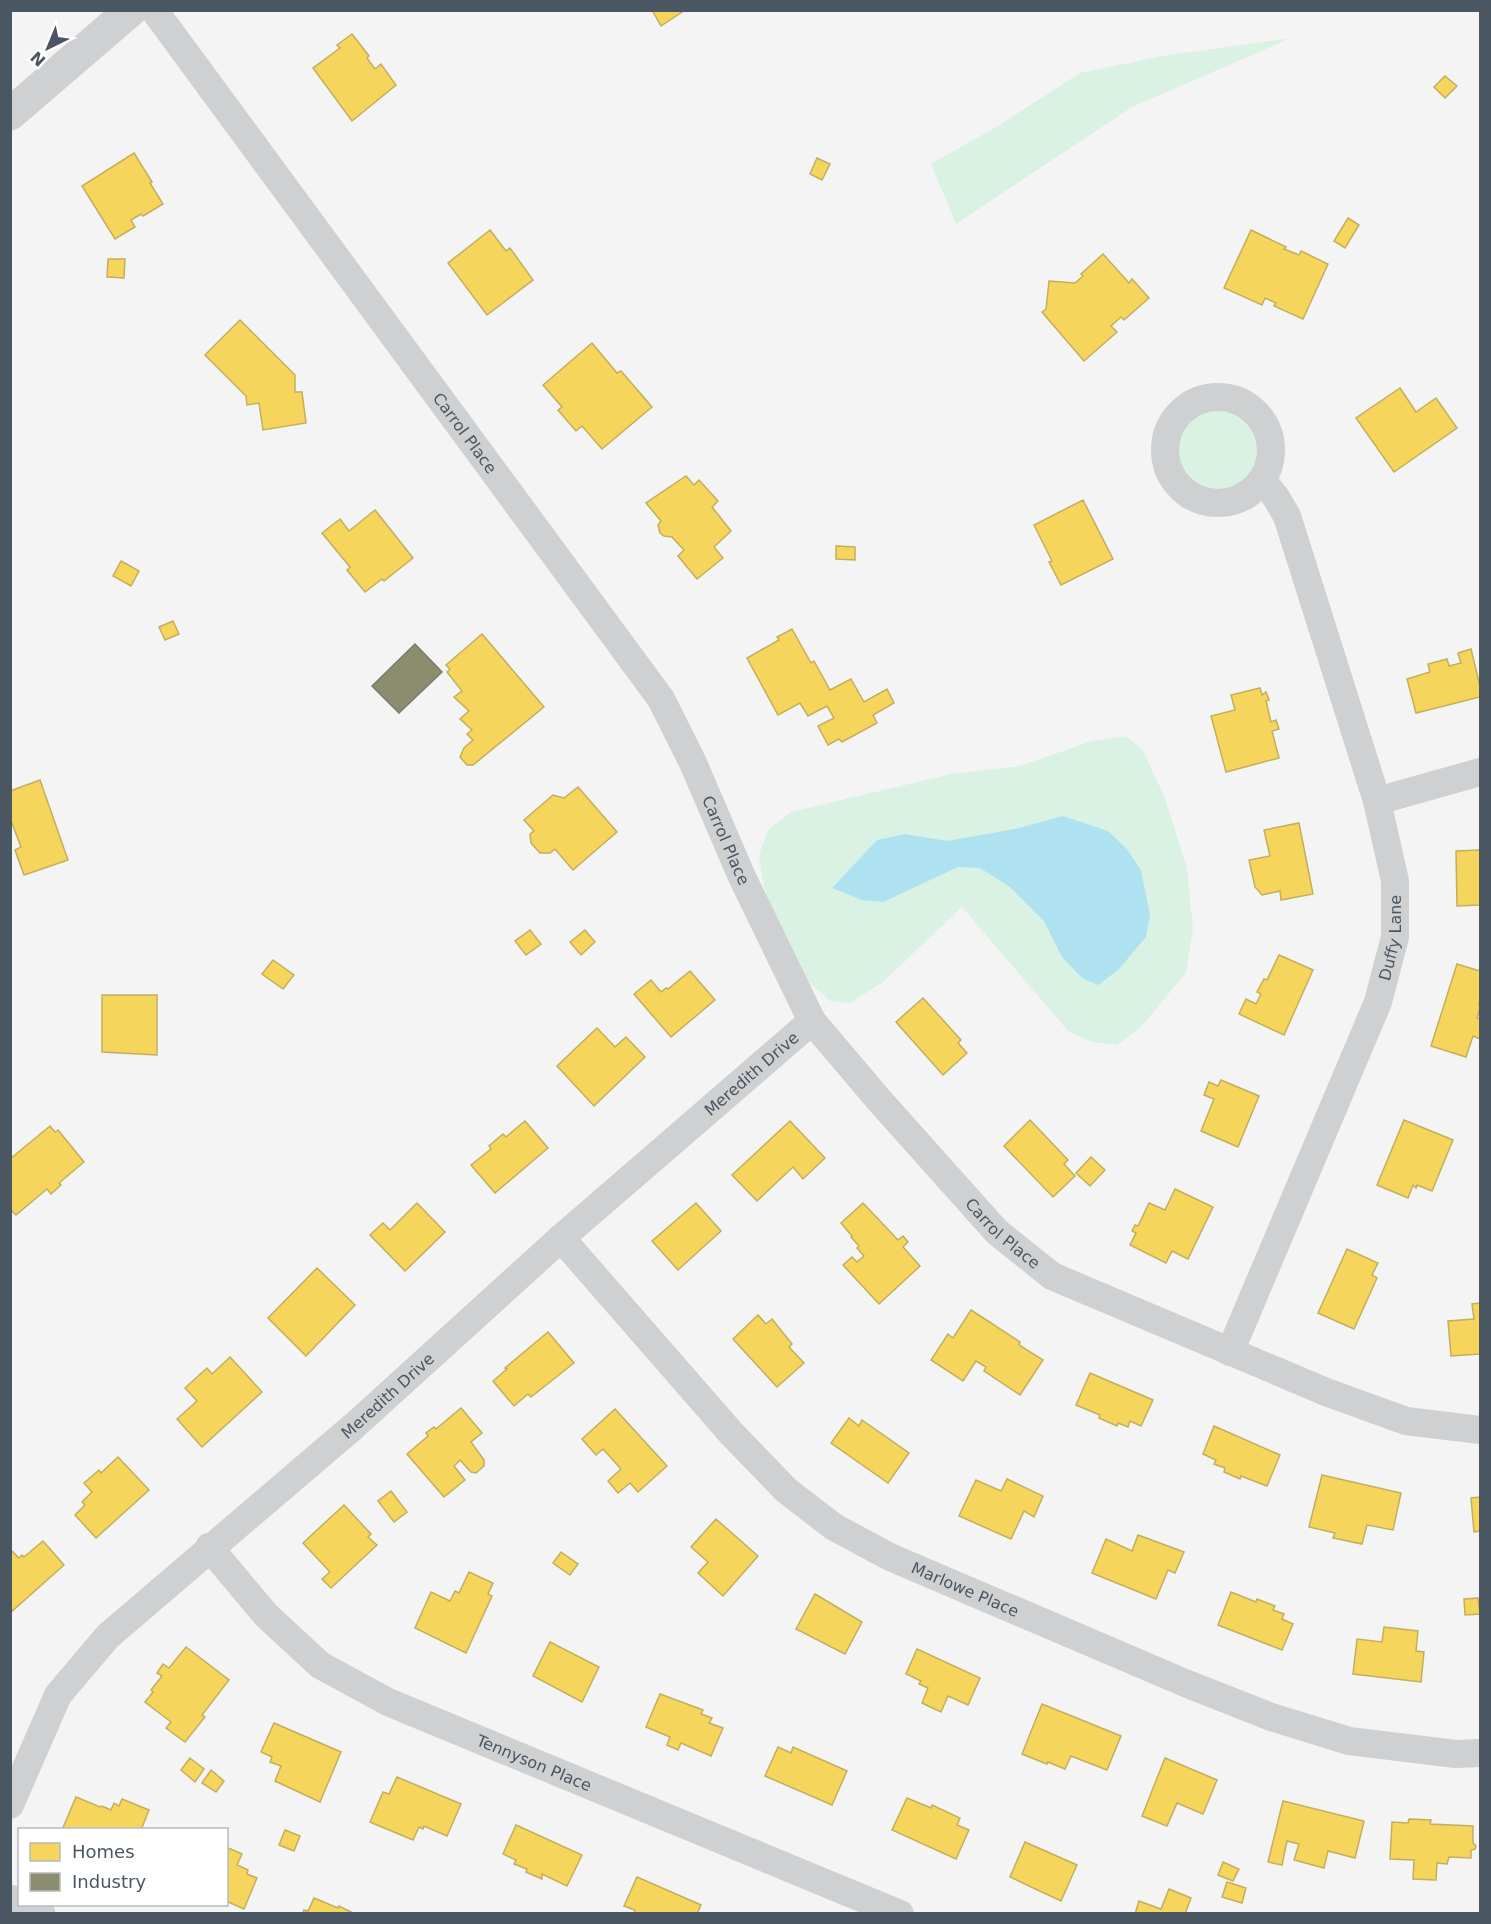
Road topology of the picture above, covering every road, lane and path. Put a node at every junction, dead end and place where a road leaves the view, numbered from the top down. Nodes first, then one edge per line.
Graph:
1 (131, 10) edge
2 (154, 10) edge
3 (10, 114) edge
4 (1262, 480) dead end
5 (1480, 772) edge
6 (1377, 801) junction
7 (812, 1021) junction
8 (561, 1238) junction
9 (1230, 1352) junction
10 (1480, 1430) edge
11 (209, 1547) junction
12 (1480, 1753) edge
13 (10, 1805) edge
14 (21, 1906) edge
15 (39, 1914) edge
16 (900, 1914) edge

1 - 3 street
2 - 7 street, Carrol Place
4 - 6 street, Duffy Lane
5 - 6 street
6 - 9 street, Duffy Lane
7 - 8 street, Meredith Drive
7 - 9 street, Carrol Place
8 - 11 street, Meredith Drive
8 - 12 street, Marlowe Place
9 - 10 street, Carrol Place
11 - 13 street, Meredith Drive
11 - 16 street, Tennyson Place
14 - 15 street

